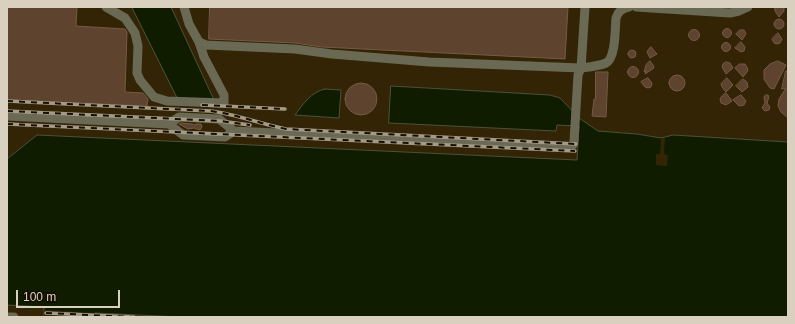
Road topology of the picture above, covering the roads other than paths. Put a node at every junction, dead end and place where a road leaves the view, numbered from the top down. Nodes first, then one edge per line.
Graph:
1 (106, 7) edge
2 (184, 7) edge
3 (585, 7) edge
4 (629, 7) edge
5 (636, 7) edge
6 (748, 7) edge
7 (199, 42) junction
8 (581, 68) junction
9 (7, 116) edge
10 (169, 124) junction
11 (234, 131) junction
12 (7, 317) edge
13 (14, 317) edge

1 - 7 lane
2 - 7 lane
3 - 8 lane
4 - 8 lane
5 - 6 lane
7 - 8 lane
8 - 11 lane
9 - 10 lane
10 - 11 lane
10 - 11 lane
12 - 13 lane

